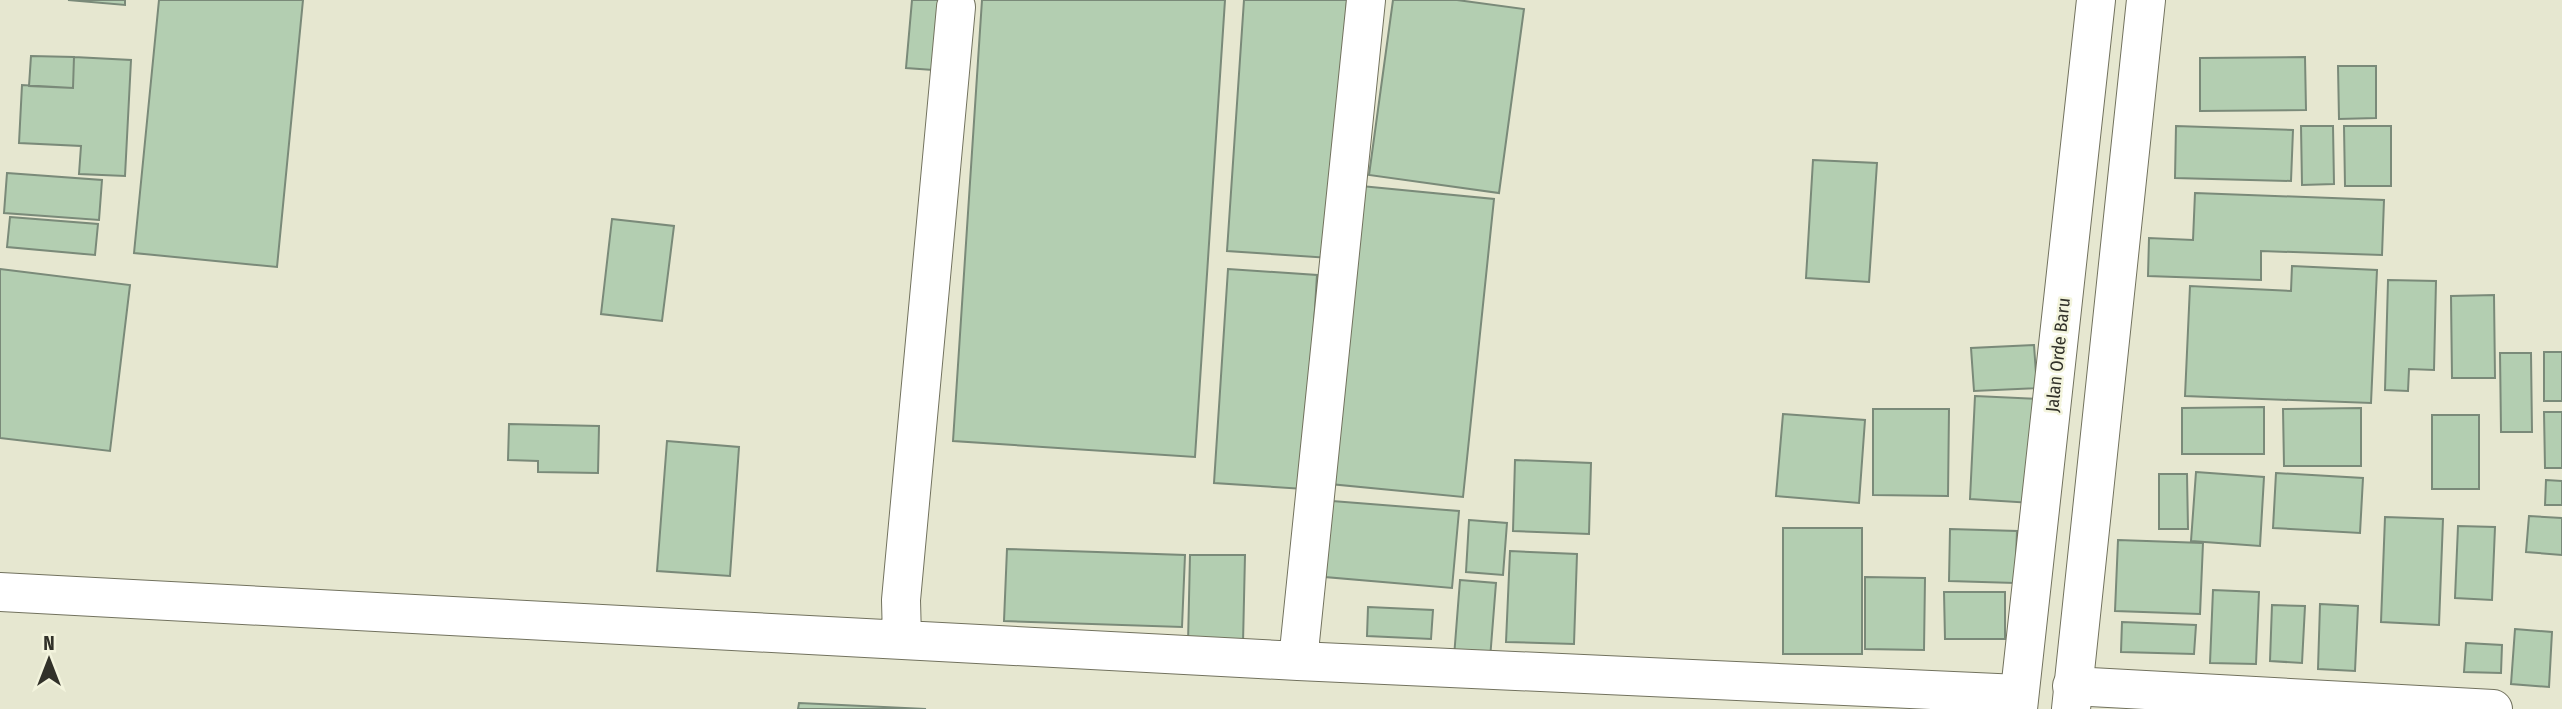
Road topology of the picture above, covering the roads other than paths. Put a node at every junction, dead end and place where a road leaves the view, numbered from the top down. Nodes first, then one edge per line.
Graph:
1 (1366, 0) edge
2 (2096, 0) edge
3 (2146, 0) edge
4 (956, 7) dead end
5 (2064, 303) junction
6 (2114, 307) junction
7 (0, 592) edge
8 (902, 639) junction
9 (1298, 661) junction
10 (2071, 697) edge
11 (2019, 701) edge
12 (2493, 709) edge

1 - 9 street
2 - 5 street, Jalan Orde Baru
3 - 6 street
4 - 8 street
5 - 6 street
5 - 11 street, Jalan Orde Baru
6 - 10 street
7 - 8 street
8 - 9 street
9 - 11 street
10 - 12 street

